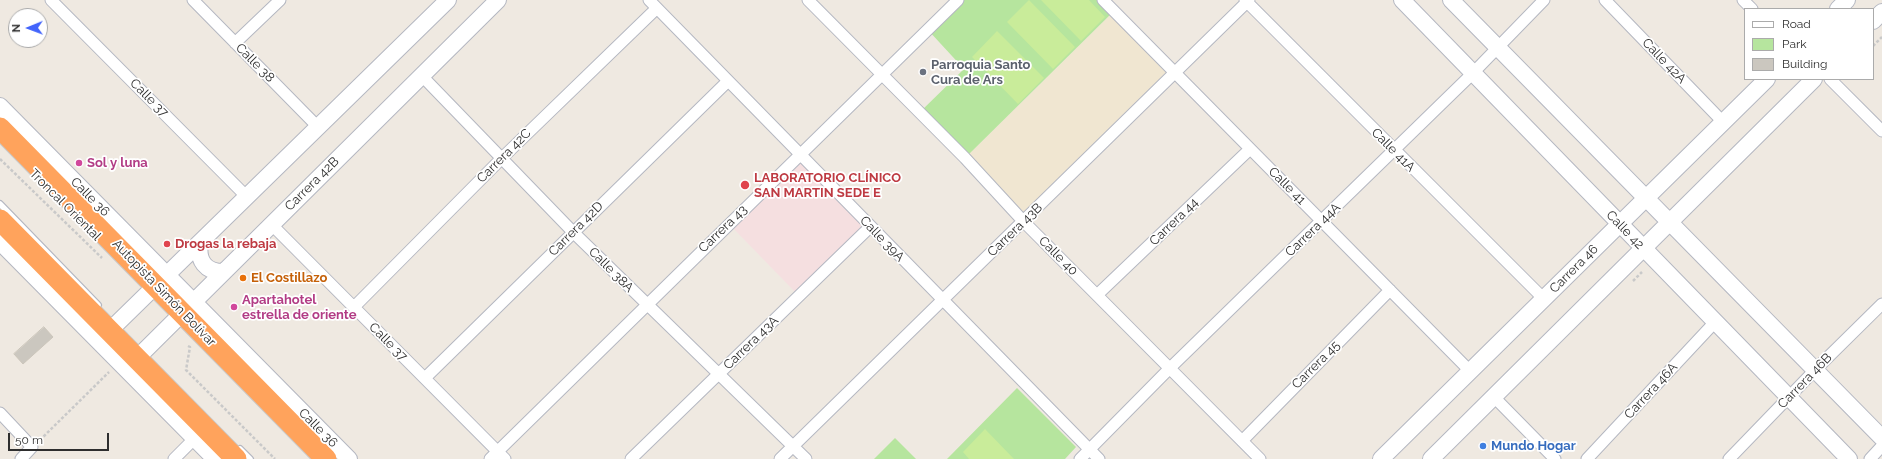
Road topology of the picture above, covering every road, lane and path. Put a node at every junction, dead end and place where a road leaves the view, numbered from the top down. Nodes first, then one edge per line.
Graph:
1 (51, 0) edge
2 (193, 0) edge
3 (280, 0) edge
4 (448, 0) edge
5 (498, 0) edge
6 (809, 0) edge
7 (958, 0) edge
8 (1103, 0) edge
9 (1402, 0) edge
10 (1451, 0) edge
11 (1544, 0) edge
12 (1605, 0) edge
13 (1743, 0) edge
14 (1847, 0) edge
15 (1247, 1) edge
16 (653, 4) edge
17 (1751, 8) edge
18 (1839, 8) edge
19 (1882, 12) edge
20 (1874, 20) edge
21 (1882, 37) edge
22 (235, 43) junction
23 (1874, 45) edge
24 (1498, 48) junction
25 (1175, 73) junction
26 (1472, 74) junction
27 (882, 75) junction
28 (422, 76) junction
29 (1766, 80) edge
30 (1813, 80) edge
31 (1831, 80) edge
32 (728, 81) junction
33 (0, 106) edge
34 (1723, 122) junction
35 (318, 127) junction
36 (0, 128) edge
37 (1882, 131) edge
38 (1250, 149) junction
39 (1393, 150) junction
40 (799, 154) junction
41 (502, 158) junction
42 (0, 159) edge
43 (247, 197) junction
44 (1646, 198) junction
45 (0, 204) edge
46 (0, 220) edge
47 (1024, 222) junction
48 (1322, 222) junction
49 (1670, 222) junction
50 (272, 224) junction
51 (1619, 224) junction
52 (870, 227) junction
53 (573, 232) junction
54 (0, 242) edge
55 (200, 243) junction
56 (1643, 248) junction
57 (107, 263) dead end
58 (223, 272) junction
59 (151, 287) junction
60 (1390, 290) junction
61 (1097, 295) junction
62 (1544, 299) junction
63 (942, 300) junction
64 (646, 304) junction
65 (1882, 304) edge
66 (354, 307) junction
67 (104, 310) dead end
68 (179, 316) junction
69 (1715, 322) junction
70 (114, 327) junction
71 (184, 342) dead end
72 (137, 356) junction
73 (1170, 368) junction
74 (1815, 370) junction
75 (1470, 371) junction
76 (719, 374) junction
77 (425, 378) junction
78 (1494, 397) junction
79 (1789, 398) junction
80 (0, 413) edge
81 (195, 438) junction
82 (1882, 438) edge
83 (1242, 441) junction
84 (793, 446) junction
85 (1882, 446) edge
86 (32, 447) junction
87 (1090, 450) junction
88 (235, 451) edge
89 (498, 456) edge
90 (21, 459) edge
91 (174, 459) edge
92 (215, 459) edge
93 (250, 459) edge
94 (275, 459) edge
95 (326, 459) edge
96 (349, 459) edge
97 (631, 459) edge
98 (780, 459) edge
99 (806, 459) edge
100 (1080, 459) edge
101 (1099, 459) edge
102 (1260, 459) edge
103 (1381, 459) edge
104 (1431, 459) edge
105 (1555, 459) edge
106 (1587, 459) edge
107 (1728, 459) edge
108 (1849, 459) edge
109 (1870, 459) edge

1 - 43 street, Calle 37
2 - 22 street, Calle 38
3 - 22 street
4 - 35 street
5 - 28 street, Carrera 42B
6 - 27 street, Calle 40
7 - 27 street, Carrera 43
8 - 25 street, Calle 41
9 - 26 street, Calle 42
10 - 24 street
11 - 24 street, Carrera 44A
12 - 34 street, Calle 42A
13 - 17 street
14 - 18 street
15 - 25 street, Carrera 43B
15 - 39 street, Calle 41A
16 - 32 street, Calle 39A
16 - 41 street, Carrera 42C
19 - 20 street
21 - 23 path
22 - 35 street, Calle 38
24 - 26 street, Carrera 44A
24 - 44 street
25 - 38 street, Calle 41
25 - 47 street, Carrera 43B
26 - 39 street, Carrera 44A
26 - 51 street, Calle 42
27 - 40 street, Carrera 43
27 - 47 street, Calle 40
28 - 41 street, Calle 38A
28 - 50 street, Carrera 42B
29 - 34 street, Carrera 46
30 - 49 street
31 - 37 street
32 - 40 street, Calle 39A
32 - 53 street, Carrera 42D
33 - 59 street, Calle 36
34 - 44 street, Carrera 46
35 - 43 street
36 - 59 highway, Autopista Simón Bolívar
38 - 48 street, Calle 41
38 - 61 street, Carrera 44
39 - 48 street, Carrera 44A
39 - 62 street, Calle 41A
40 - 52 street, Calle 39A
40 - 64 street, Carrera 43
41 - 53 street, Calle 38A
41 - 66 street, Carrera 42C
42 - 57 path
43 - 55 street
44 - 49 street
44 - 51 street, Carrera 46
45 - 67 lane
46 - 70 highway
47 - 61 street, Calle 40
47 - 63 street, Carrera 43B
48 - 60 street, Calle 41
48 - 73 street, Carrera 44A
49 - 56 street
49 - 74 street
50 - 58 street, Carrera 42B
50 - 66 street, Calle 37
51 - 56 street, Calle 42
51 - 62 street, Carrera 46
52 - 63 street, Calle 39A
52 - 76 street, Carrera 43A
53 - 64 street, Calle 38A
53 - 77 street, Carrera 42D
54 - 70 street
55 - 58 street
55 - 59 street
56 - 69 street, Calle 42
56 - 78 street
58 - 68 street, Carrera 42B
59 - 68 highway, Autopista Simón Bolívar
59 - 70 street
60 - 75 street, Calle 41
60 - 83 street, Carrera 45
61 - 73 street, Calle 40
62 - 75 street, Carrera 46
63 - 84 street, Carrera 43B
63 - 87 street, Calle 39A
64 - 76 street, Calle 38A
64 - 89 street, Carrera 43
65 - 74 street, Carrera 46B
66 - 77 street, Calle 37
68 - 72 street, Carrera 42B
68 - 95 highway, Autopista Simón Bolívar
68 - 96 street, Calle 36
69 - 79 street, Calle 42
69 - 106 street, Carrera 46A
70 - 72 highway
71 - 94 path
72 - 81 street
72 - 86 path
72 - 88 highway
73 - 83 street, Calle 40
73 - 87 street, Carrera 44A
74 - 79 street, Carrera 46B
74 - 82 street
75 - 103 street, Carrera 46
76 - 84 street, Calle 38A
76 - 97 street, Carrera 43A
77 - 89 street, Calle 37
78 - 104 street
78 - 105 street
79 - 107 street, Carrera 46B
79 - 108 street, Calle 42
80 - 86 street
81 - 91 street
81 - 92 street
83 - 102 street, Calle 40
84 - 98 street, Carrera 43B
84 - 99 street, Calle 38A
85 - 109 street
86 - 90 street
87 - 100 street, Carrera 44A
87 - 101 street, Calle 39A
88 - 93 lane

